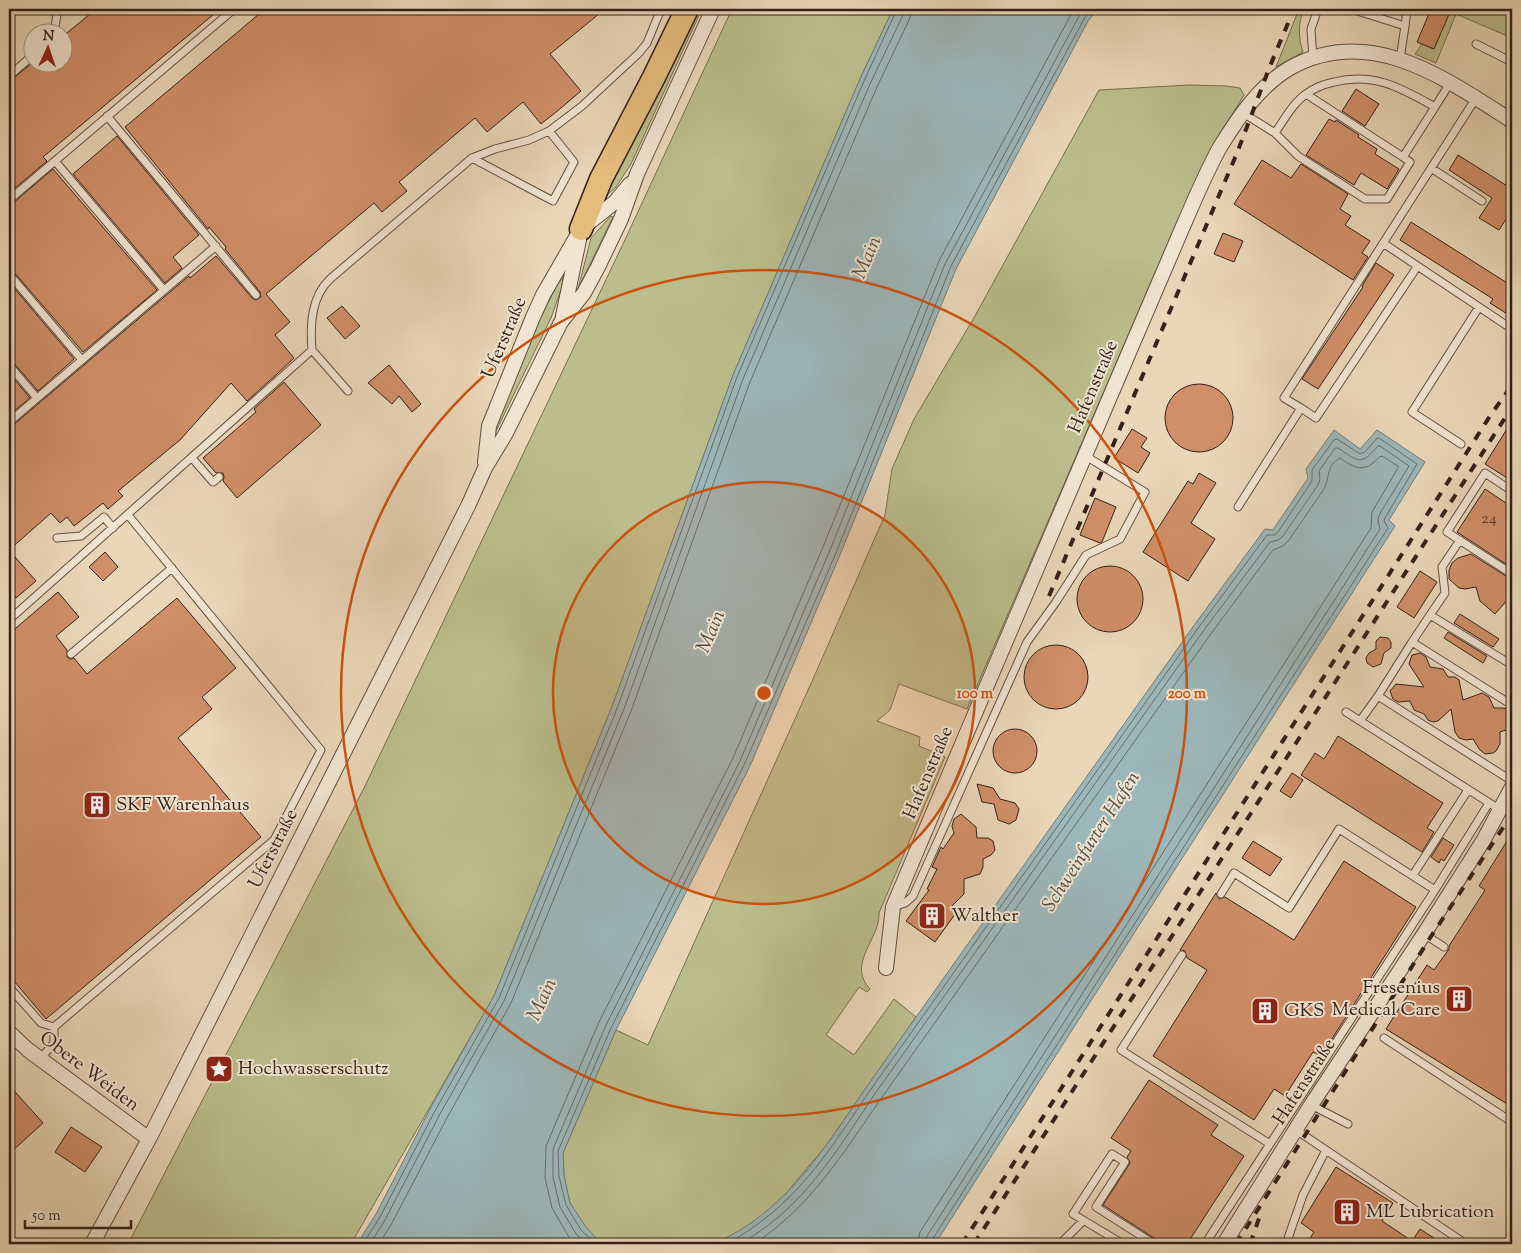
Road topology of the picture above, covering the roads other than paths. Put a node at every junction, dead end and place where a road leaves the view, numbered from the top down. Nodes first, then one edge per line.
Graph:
1 (58, 9) edge
2 (234, 9) edge
3 (661, 9) edge
4 (687, 9) edge
5 (714, 9) edge
6 (1318, 9) edge
7 (1351, 9) edge
8 (1407, 9) edge
9 (56, 22) edge
10 (1405, 26) junction
11 (1476, 44) dead end
12 (1312, 59) junction
13 (1400, 59) junction
14 (1512, 62) edge
15 (22, 64) edge
16 (9, 75) edge
17 (1450, 82) junction
18 (1306, 94) junction
19 (1476, 98) junction
20 (1435, 107) junction
21 (1243, 113) junction
22 (107, 116) junction
23 (1512, 121) edge
24 (549, 131) junction
25 (1275, 133) junction
26 (1403, 157) junction
27 (472, 158) junction
28 (54, 161) junction
29 (1431, 168) junction
30 (638, 174) junction
31 (9, 200) edge
32 (1482, 201) dead end
33 (581, 229) junction
34 (1383, 243) junction
35 (216, 246) junction
36 (1417, 267) junction
37 (9, 274) edge
38 (164, 290) junction
39 (256, 295) dead end
40 (1479, 307) junction
41 (561, 322) junction
42 (1512, 329) edge
43 (312, 350) junction
44 (82, 360) junction
45 (9, 365) edge
46 (348, 391) dead end
47 (37, 398) junction
48 (1301, 408) junction
49 (9, 422) edge
50 (1461, 444) dead end
51 (1084, 455) junction
52 (192, 458) junction
53 (485, 468) junction
54 (219, 477) dead end
55 (1512, 491) edge
56 (1238, 507) dead end
57 (128, 515) junction
58 (113, 528) junction
59 (57, 538) dead end
60 (1460, 540) junction
61 (172, 568) junction
62 (1512, 574) edge
63 (1430, 615) junction
64 (9, 620) edge
65 (1412, 642) junction
66 (71, 654) dead end
67 (1512, 665) edge
68 (1378, 696) junction
69 (1512, 705) edge
70 (1346, 712) dead end
71 (1360, 721) junction
72 (1512, 781) edge
73 (1512, 787) edge
74 (1468, 790) junction
75 (1494, 806) junction
76 (929, 822) junction
77 (944, 828) junction
78 (1412, 875) junction
79 (1435, 890) junction
80 (1220, 894) dead end
81 (893, 907) junction
82 (1424, 934) junction
83 (1444, 947) dead end
84 (1182, 955) dead end
85 (886, 968) dead end
86 (9, 987) edge
87 (54, 1026) junction
88 (9, 1032) edge
89 (1384, 1038) dead end
90 (40, 1059) junction
91 (1311, 1105) junction
92 (1512, 1122) edge
93 (1348, 1124) dead end
94 (1296, 1130) junction
95 (149, 1139) junction
96 (1270, 1144) junction
97 (1326, 1150) junction
98 (1083, 1221) junction
99 (92, 1244) edge
100 (1060, 1244) edge
101 (1123, 1244) edge
102 (1154, 1244) edge
103 (1205, 1244) edge
104 (1224, 1244) edge
105 (1286, 1244) edge
106 (1466, 1244) edge

1 - 9 lane
2 - 22 lane
3 - 24 lane
4 - 33 main road
5 - 30 street, Uferstraße
6 - 12 lane
7 - 10 lane
8 - 10 lane
10 - 13 lane
11 - 14 lane
12 - 13 street, Hafenstraße
12 - 21 street, Hafenstraße
13 - 17 street, Hafenstraße
15 - 16 lane
17 - 19 street, Hafenstraße
17 - 20 lane
18 - 20 lane
18 - 25 lane
18 - 26 lane
19 - 23 street, Hafenstraße
19 - 29 lane
20 - 26 lane
21 - 25 lane
21 - 51 street, Hafenstraße
22 - 28 lane
22 - 35 lane
24 - 27 lane
24 - 27 lane
25 - 26 lane
27 - 43 lane
28 - 31 lane
28 - 38 lane
29 - 32 lane
29 - 34 lane
30 - 33 street, Uferstraße
30 - 41 street, Uferstraße
33 - 41 street, Uferstraße
33 - 53 street, Uferstraße
34 - 36 lane
34 - 48 lane
35 - 38 lane
35 - 39 lane
36 - 40 lane
36 - 48 lane
37 - 44 lane
38 - 44 lane
40 - 42 lane
40 - 50 lane
41 - 53 street, Uferstraße
43 - 46 lane
43 - 52 lane
44 - 47 lane
45 - 47 lane
47 - 49 lane
48 - 56 lane
51 - 76 street, Hafenstraße
51 - 77 lane
52 - 54 lane
52 - 57 lane
53 - 95 street, Uferstraße
55 - 60 lane
57 - 58 lane
57 - 61 lane
58 - 59 lane
58 - 64 lane
60 - 62 lane
60 - 63 lane
61 - 66 lane
61 - 87 lane
63 - 65 lane
63 - 67 lane
65 - 68 lane
65 - 69 lane
68 - 71 lane
68 - 72 lane
70 - 71 lane
71 - 74 lane
73 - 75 street, Hafenstraße
74 - 75 lane
74 - 78 lane
75 - 79 lane
75 - 82 street, Hafenstraße
76 - 77 lane
76 - 81 street, Hafenstraße
77 - 81 lane
78 - 79 lane
78 - 80 lane
79 - 96 lane
81 - 85 street, Hafenstraße
82 - 83 lane
82 - 91 street, Hafenstraße
84 - 96 lane
86 - 87 lane
87 - 90 lane
88 - 90 street, Obere Weiden
89 - 92 lane
90 - 95 street, Obere Weiden
91 - 93 lane
91 - 94 street, Hafenstraße
94 - 97 lane
94 - 104 street, Hafenstraße
95 - 99 street, Uferstraße
96 - 103 lane
97 - 105 lane
97 - 106 lane
98 - 100 lane
98 - 101 lane
98 - 102 lane

